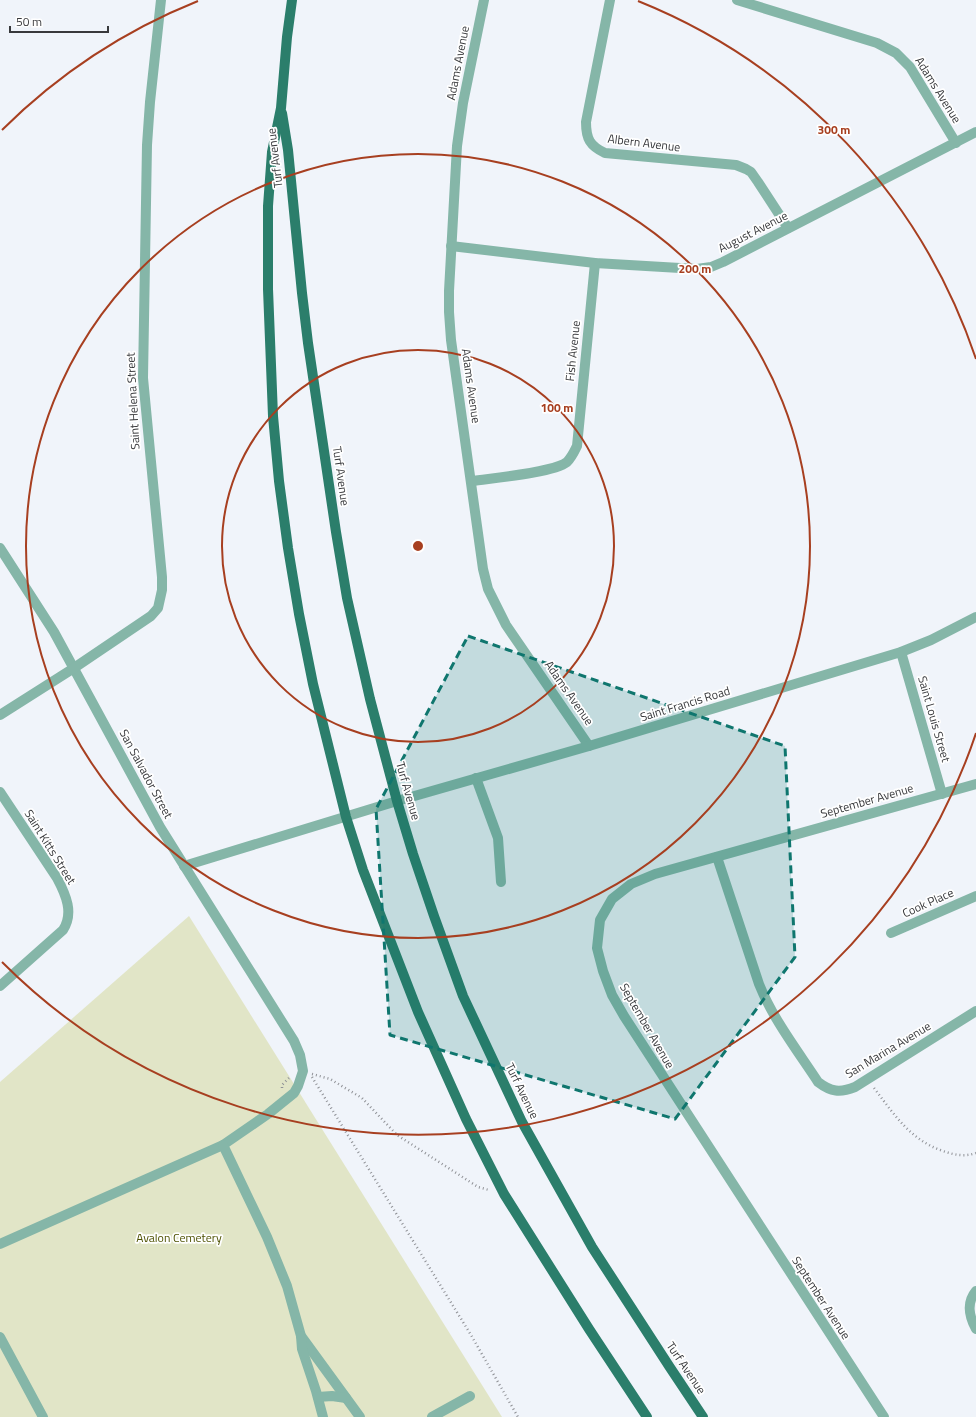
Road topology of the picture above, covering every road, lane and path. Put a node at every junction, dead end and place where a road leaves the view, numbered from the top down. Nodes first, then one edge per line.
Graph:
1 (161, 0) edge
2 (292, 0) edge
3 (484, 0) edge
4 (610, 0) edge
5 (737, 0) edge
6 (281, 108) junction
7 (976, 132) edge
8 (956, 143) junction
9 (788, 228) junction
10 (451, 246) junction
11 (595, 263) junction
12 (472, 481) junction
13 (0, 548) edge
14 (976, 617) edge
15 (901, 652) junction
16 (74, 668) junction
17 (0, 715) edge
18 (589, 746) junction
19 (476, 778) junction
20 (976, 784) edge
21 (0, 792) edge
22 (942, 794) junction
23 (397, 801) junction
24 (346, 817) junction
25 (717, 857) junction
26 (184, 866) junction
27 (501, 882) dead end
28 (976, 896) edge
29 (891, 933) dead end
30 (0, 986) edge
31 (976, 1011) edge
32 (868, 1079) junction
33 (223, 1145) junction
34 (976, 1153) edge
35 (504, 1194) junction
36 (0, 1244) edge
37 (976, 1291) edge
38 (976, 1329) edge
39 (301, 1336) junction
40 (0, 1338) edge
41 (470, 1396) dead end
42 (318, 1397) junction
43 (346, 1398) junction
44 (43, 1417) edge
45 (323, 1417) edge
46 (360, 1417) edge
47 (432, 1417) edge
48 (518, 1417) edge
49 (647, 1417) edge
50 (703, 1417) edge
51 (884, 1417) edge

1 - 16 street, Saint Helena Street
2 - 6 main road, Turf Avenue
3 - 10 street, Adams Avenue
4 - 9 street, Albern Avenue
5 - 8 street, Adams Avenue
6 - 23 main road, Turf Avenue
6 - 24 main road, Turf Avenue
7 - 8 street, August Avenue
8 - 9 street, August Avenue
9 - 11 street, August Avenue
10 - 11 street, August Avenue
10 - 12 street, Adams Avenue
11 - 12 street, Fish Avenue
12 - 18 street, Adams Avenue
13 - 16 street, San Salvador Street
14 - 15 street, Saint Francis Road
15 - 18 street, Saint Francis Road
15 - 22 street, Saint Louis Street
16 - 17 street, Saint Helena Street
16 - 26 street, San Salvador Street
18 - 19 street, Saint Francis Road
19 - 23 street, Saint Francis Road
19 - 27 street
20 - 22 street, September Avenue
21 - 30 street, Saint Kitts Street
22 - 25 street, September Avenue
23 - 24 street, Saint Francis Road
23 - 50 main road, Turf Avenue
24 - 26 street
24 - 35 main road, Turf Avenue
25 - 32 street, San Marina Avenue
25 - 51 street, September Avenue
26 - 33 street, San Salvador Street
28 - 29 street, Cook Place
31 - 32 street, San Marina Avenue
32 - 34 path
33 - 36 street
33 - 39 street
35 - 48 path
35 - 49 main road, Turf Avenue
37 - 38 street
39 - 42 street
39 - 43 street
40 - 44 street
41 - 47 street
42 - 43 street
42 - 45 street
43 - 46 street

